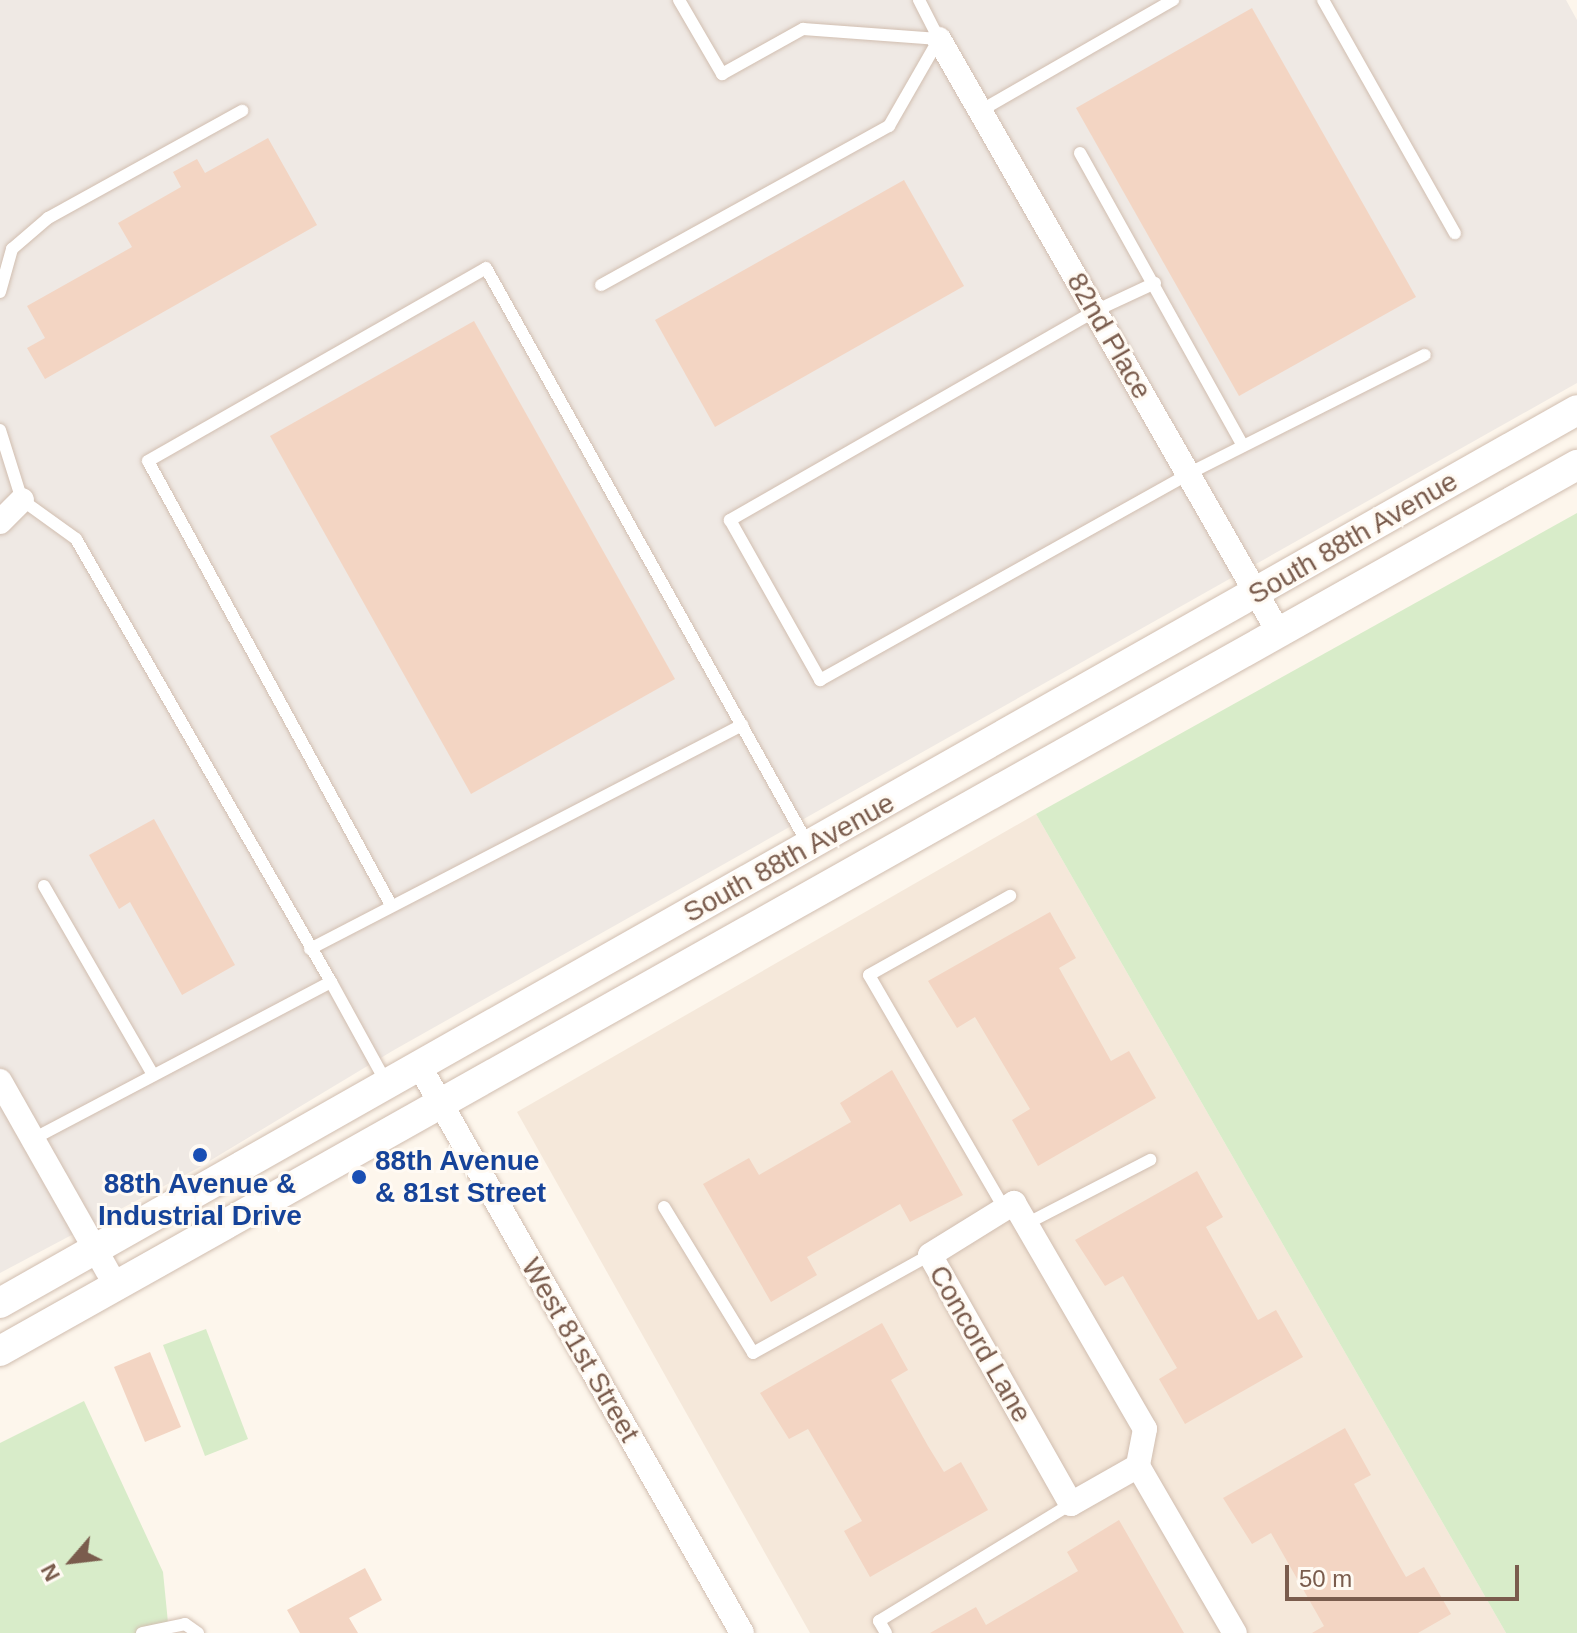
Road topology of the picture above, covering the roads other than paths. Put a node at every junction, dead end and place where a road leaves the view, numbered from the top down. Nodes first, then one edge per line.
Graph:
1 (679, 0) edge
2 (919, 0) edge
3 (1173, 0) edge
4 (1323, 0) edge
5 (939, 39) junction
6 (242, 111) dead end
7 (980, 111) junction
8 (1080, 153) dead end
9 (1455, 233) dead end
10 (1155, 283) junction
11 (601, 285) dead end
12 (0, 292) edge
13 (1095, 311) junction
14 (1425, 355) dead end
15 (1577, 410) edge
16 (0, 430) edge
17 (1243, 446) junction
18 (1577, 465) edge
19 (1188, 474) junction
20 (22, 500) junction
21 (0, 522) edge
22 (1257, 593) junction
23 (1279, 633) junction
24 (742, 725) junction
25 (809, 846) junction
26 (44, 886) dead end
27 (1010, 896) dead end
28 (391, 905) junction
29 (310, 949) junction
30 (331, 982) junction
31 (420, 1067) junction
32 (153, 1075) junction
33 (0, 1081) edge
34 (388, 1085) junction
35 (440, 1104) junction
36 (33, 1139) junction
37 (1150, 1160) dead end
38 (664, 1207) dead end
39 (1004, 1208) junction
40 (1026, 1224) junction
41 (95, 1250) junction
42 (930, 1255) junction
43 (116, 1286) junction
44 (0, 1303) edge
45 (0, 1351) edge
46 (1138, 1466) junction
47 (1071, 1504) junction
48 (142, 1633) edge
49 (198, 1633) edge
50 (742, 1633) edge
51 (886, 1633) edge
52 (1235, 1633) edge

1 - 5 lane
2 - 5 lane
3 - 7 lane
4 - 9 lane
5 - 7 street, 82nd Place
5 - 11 lane
6 - 12 lane
7 - 13 street, 82nd Place
8 - 10 lane
10 - 13 lane
10 - 17 lane
13 - 19 street, 82nd Place
13 - 19 lane
14 - 17 lane
15 - 22 street, South 88th Avenue
16 - 20 lane
17 - 19 lane
18 - 23 street, South 88th Avenue
19 - 22 street, 82nd Place
20 - 21 street
20 - 29 lane
22 - 23 street, 82nd Place
22 - 25 street, South 88th Avenue
23 - 35 street, South 88th Avenue
24 - 25 lane
24 - 28 lane
24 - 28 lane
25 - 31 street, South 88th Avenue
26 - 32 lane
27 - 39 lane
28 - 29 lane
29 - 30 lane
30 - 32 lane
30 - 34 lane
31 - 34 street, South 88th Avenue
31 - 35 street, West 81st Street
32 - 36 lane
33 - 36 street
34 - 41 street, South 88th Avenue
35 - 43 street, South 88th Avenue
35 - 50 street, West 81st Street
36 - 41 street
37 - 40 lane
38 - 42 lane
39 - 40 street
39 - 42 street, Concord Lane
40 - 46 street
41 - 43 street
41 - 44 street, South 88th Avenue
42 - 47 street, Concord Lane
43 - 45 street, South 88th Avenue
46 - 47 street
46 - 52 street
47 - 51 lane
48 - 49 lane

